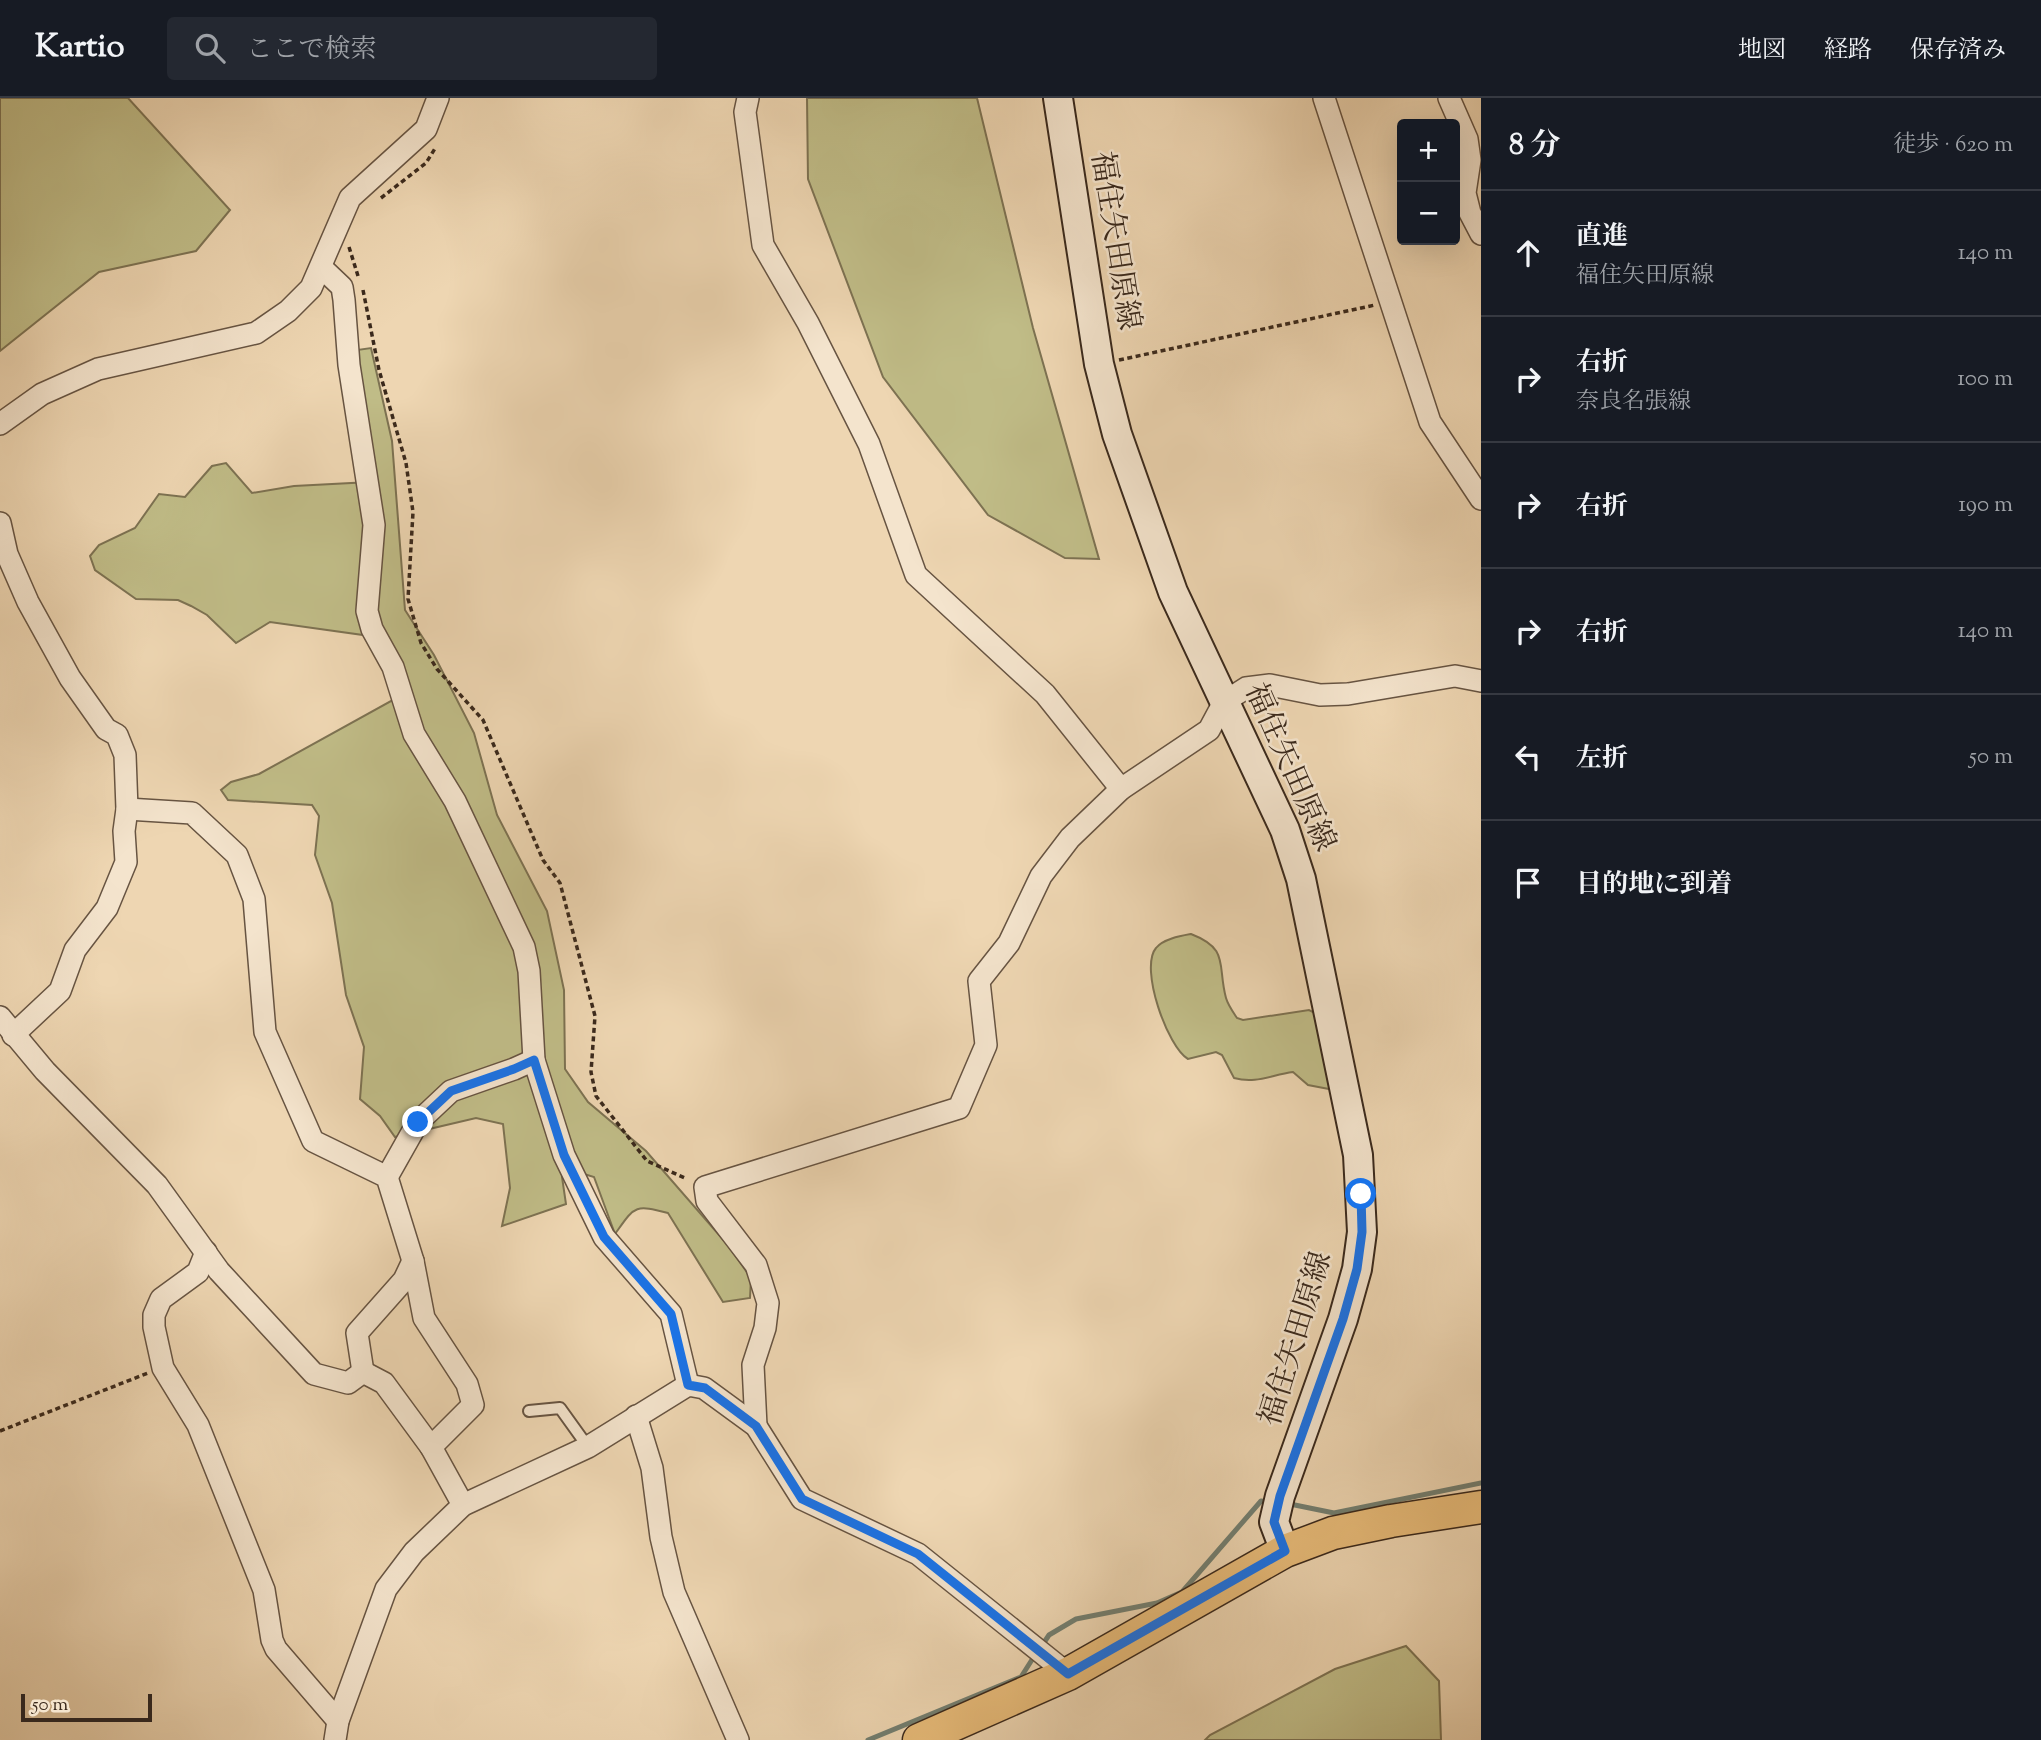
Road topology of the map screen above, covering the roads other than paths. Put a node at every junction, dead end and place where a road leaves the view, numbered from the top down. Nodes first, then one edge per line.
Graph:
1 (438, 98) edge
2 (748, 98) edge
3 (1058, 98) edge
4 (1324, 98) edge
5 (1449, 98) edge
6 (1481, 234) edge
7 (322, 268) junction
8 (1, 428) edge
9 (1481, 499) edge
10 (0, 523) edge
11 (1481, 681) edge
12 (1224, 702) junction
13 (1121, 789) junction
14 (127, 809) junction
15 (6, 1026) edge
16 (534, 1060) junction
17 (387, 1177) junction
18 (206, 1252) junction
19 (413, 1261) junction
20 (363, 1372) junction
21 (688, 1385) junction
22 (529, 1411) dead end
23 (636, 1416) junction
24 (756, 1426) junction
25 (431, 1447) junction
26 (588, 1447) junction
27 (463, 1505) junction
28 (1481, 1507) edge
29 (1285, 1551) junction
30 (1068, 1674) junction
31 (336, 1731) edge
32 (738, 1740) edge
33 (919, 1740) edge

1 - 7 street
2 - 13 street
3 - 12 main road, 福住矢田原線
4 - 9 street
5 - 6 street
7 - 8 street
7 - 16 street
10 - 14 street
11 - 12 street
12 - 13 street
12 - 29 main road, 福住矢田原線
13 - 24 street
14 - 15 street
14 - 17 street
15 - 18 street
16 - 17 street
16 - 21 street
17 - 19 street
18 - 20 street
18 - 31 street
19 - 20 street
19 - 25 street
20 - 25 street
21 - 23 street
21 - 24 street
22 - 26 lane
23 - 26 street
23 - 32 street
24 - 30 street
25 - 27 street
26 - 27 street
27 - 31 street
28 - 29 main road
29 - 30 main road
30 - 33 main road

